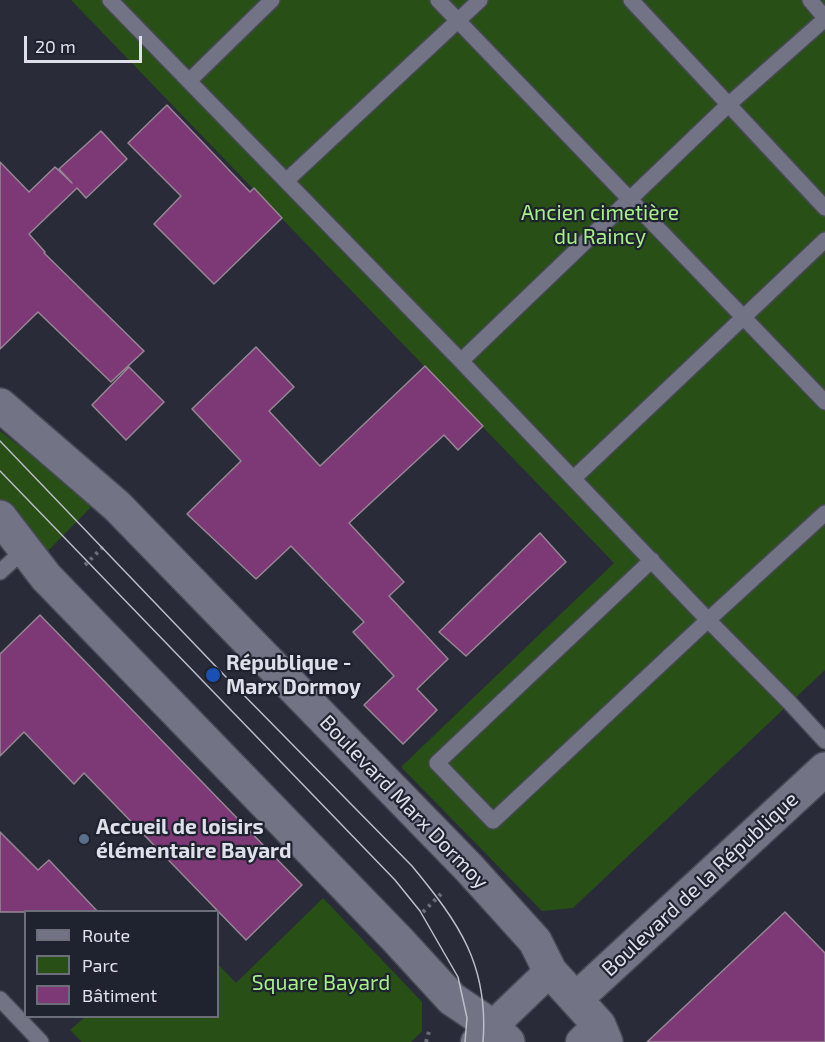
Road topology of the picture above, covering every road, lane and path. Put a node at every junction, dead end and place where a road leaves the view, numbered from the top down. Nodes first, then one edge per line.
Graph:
1 (110, 0) edge
2 (272, 0) edge
3 (438, 0) edge
4 (480, 0) edge
5 (631, 0) edge
6 (810, 0) edge
7 (825, 18) edge
8 (458, 20) junction
9 (189, 81) junction
10 (728, 105) junction
11 (286, 181) junction
12 (630, 199) junction
13 (825, 208) edge
14 (825, 240) edge
15 (744, 317) junction
16 (461, 361) junction
17 (825, 402) edge
18 (0, 405) edge
19 (574, 478) junction
20 (117, 506) junction
21 (825, 513) edge
22 (0, 517) edge
23 (24, 550) junction
24 (652, 560) junction
25 (0, 572) edge
26 (46, 577) junction
27 (708, 620) junction
28 (825, 741) edge
29 (825, 769) edge
30 (550, 971) junction
31 (0, 999) edge
32 (576, 999) junction
33 (595, 1036) edge
34 (492, 1037) edge
35 (41, 1042) edge

1 - 9 lane
2 - 9 lane
3 - 8 lane
4 - 8 lane
5 - 10 lane
6 - 7 lane
7 - 10 lane
8 - 11 lane
8 - 12 lane
9 - 11 lane
10 - 12 lane
10 - 13 lane
11 - 16 lane
12 - 15 lane
12 - 16 lane
14 - 15 lane
15 - 17 lane
15 - 19 lane
16 - 19 lane
18 - 20 main road, Boulevard Marx Dormoy
19 - 24 lane
20 - 26 path
20 - 30 main road, Boulevard Marx Dormoy
21 - 27 lane
22 - 23 main road
23 - 25 lane
23 - 26 main road
24 - 27 lane
24 - 27 lane
26 - 34 main road
27 - 28 lane
29 - 32 main road, Boulevard de la République
30 - 32 main road, Boulevard Marx Dormoy
30 - 34 street
31 - 35 lane
32 - 33 main road, Boulevard Marx Dormoy

